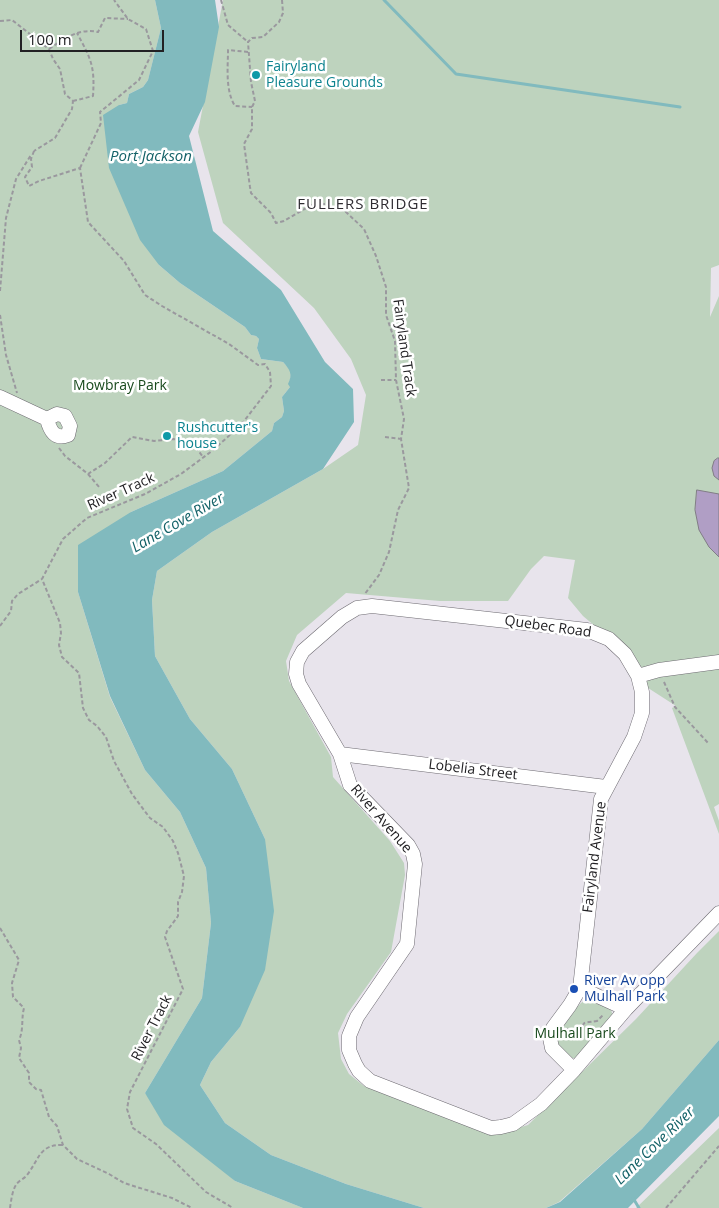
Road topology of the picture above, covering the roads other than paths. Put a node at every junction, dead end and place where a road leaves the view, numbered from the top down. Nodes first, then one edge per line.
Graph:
1 (0, 397) edge
2 (47, 419) junction
3 (357, 608) joint
4 (719, 662) edge
5 (638, 676) junction
6 (340, 754) junction
7 (606, 787) junction
8 (719, 913) edge
9 (580, 988) junction
10 (626, 1008) junction
11 (574, 1070) junction

1 - 2 street
2 - 2 street
3 - 5 street, Quebec Road
3 - 6 street, River Avenue
4 - 5 street
5 - 7 street, Fairyland Avenue
6 - 7 street, Lobelia Street
6 - 11 street, River Avenue
7 - 9 street, Fairyland Avenue
8 - 10 street, River Avenue
9 - 10 street
9 - 11 street
10 - 11 street, River Avenue

